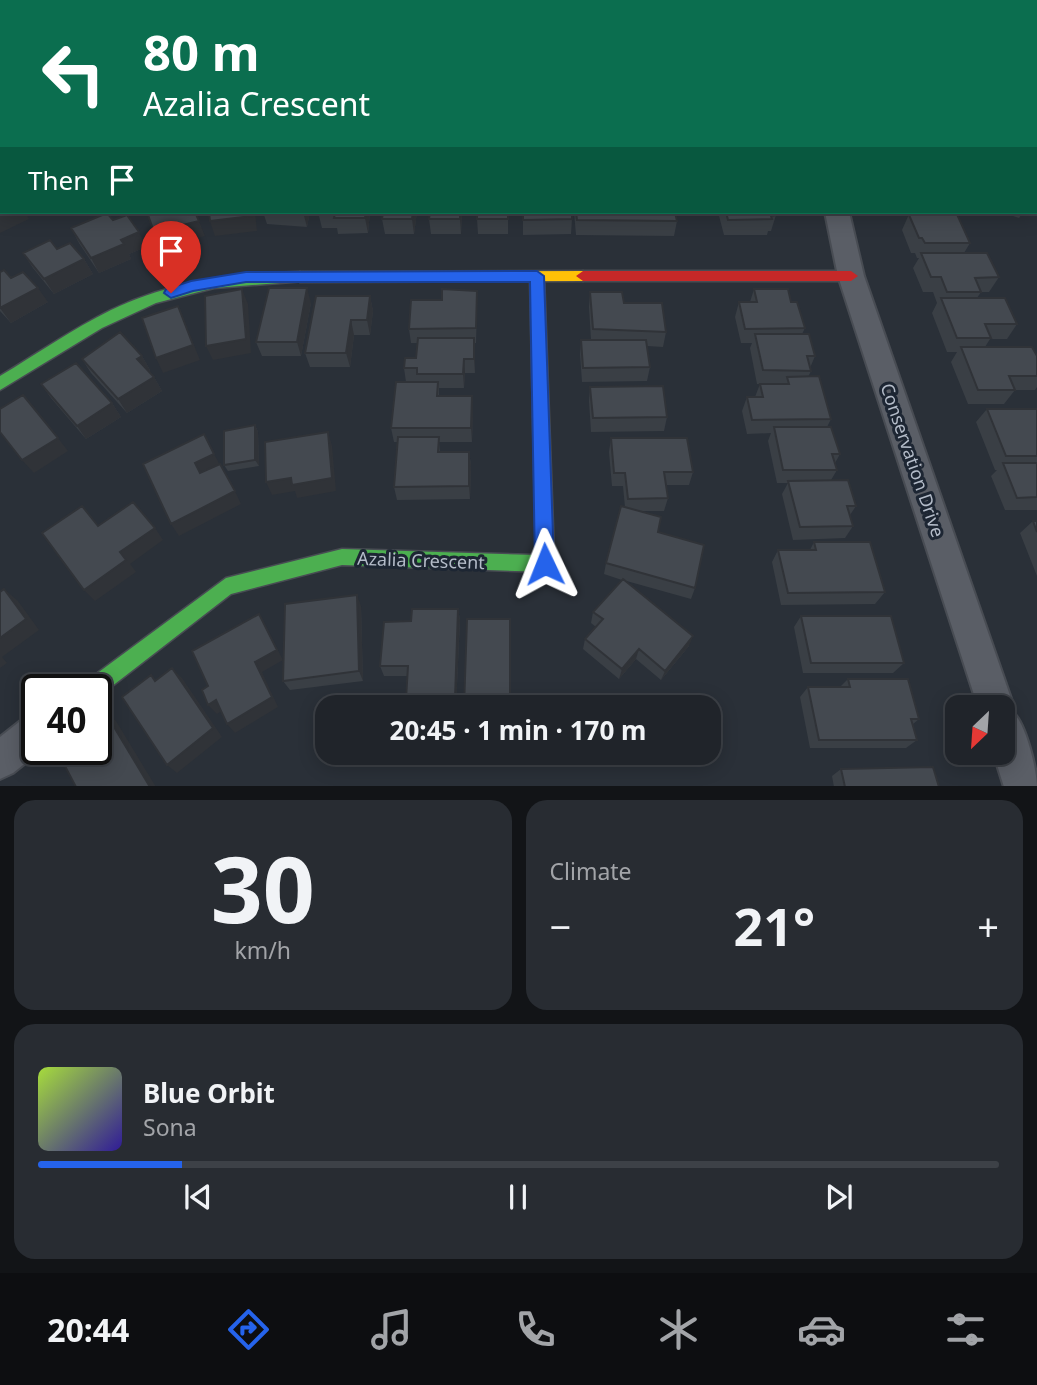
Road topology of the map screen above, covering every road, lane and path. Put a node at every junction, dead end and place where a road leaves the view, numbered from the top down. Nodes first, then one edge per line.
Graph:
1 (836, 214) edge
2 (537, 276) junction
3 (851, 276) junction
4 (0, 384) edge
5 (112, 674) edge
6 (992, 695) edge
7 (21, 744) edge
8 (0, 760) edge
9 (1015, 762) edge
10 (1023, 786) edge

1 - 3 street, Conservation Drive
2 - 3 street
2 - 4 street
2 - 5 street, Azalia Crescent
3 - 6 street, Conservation Drive
7 - 8 street
9 - 10 street

